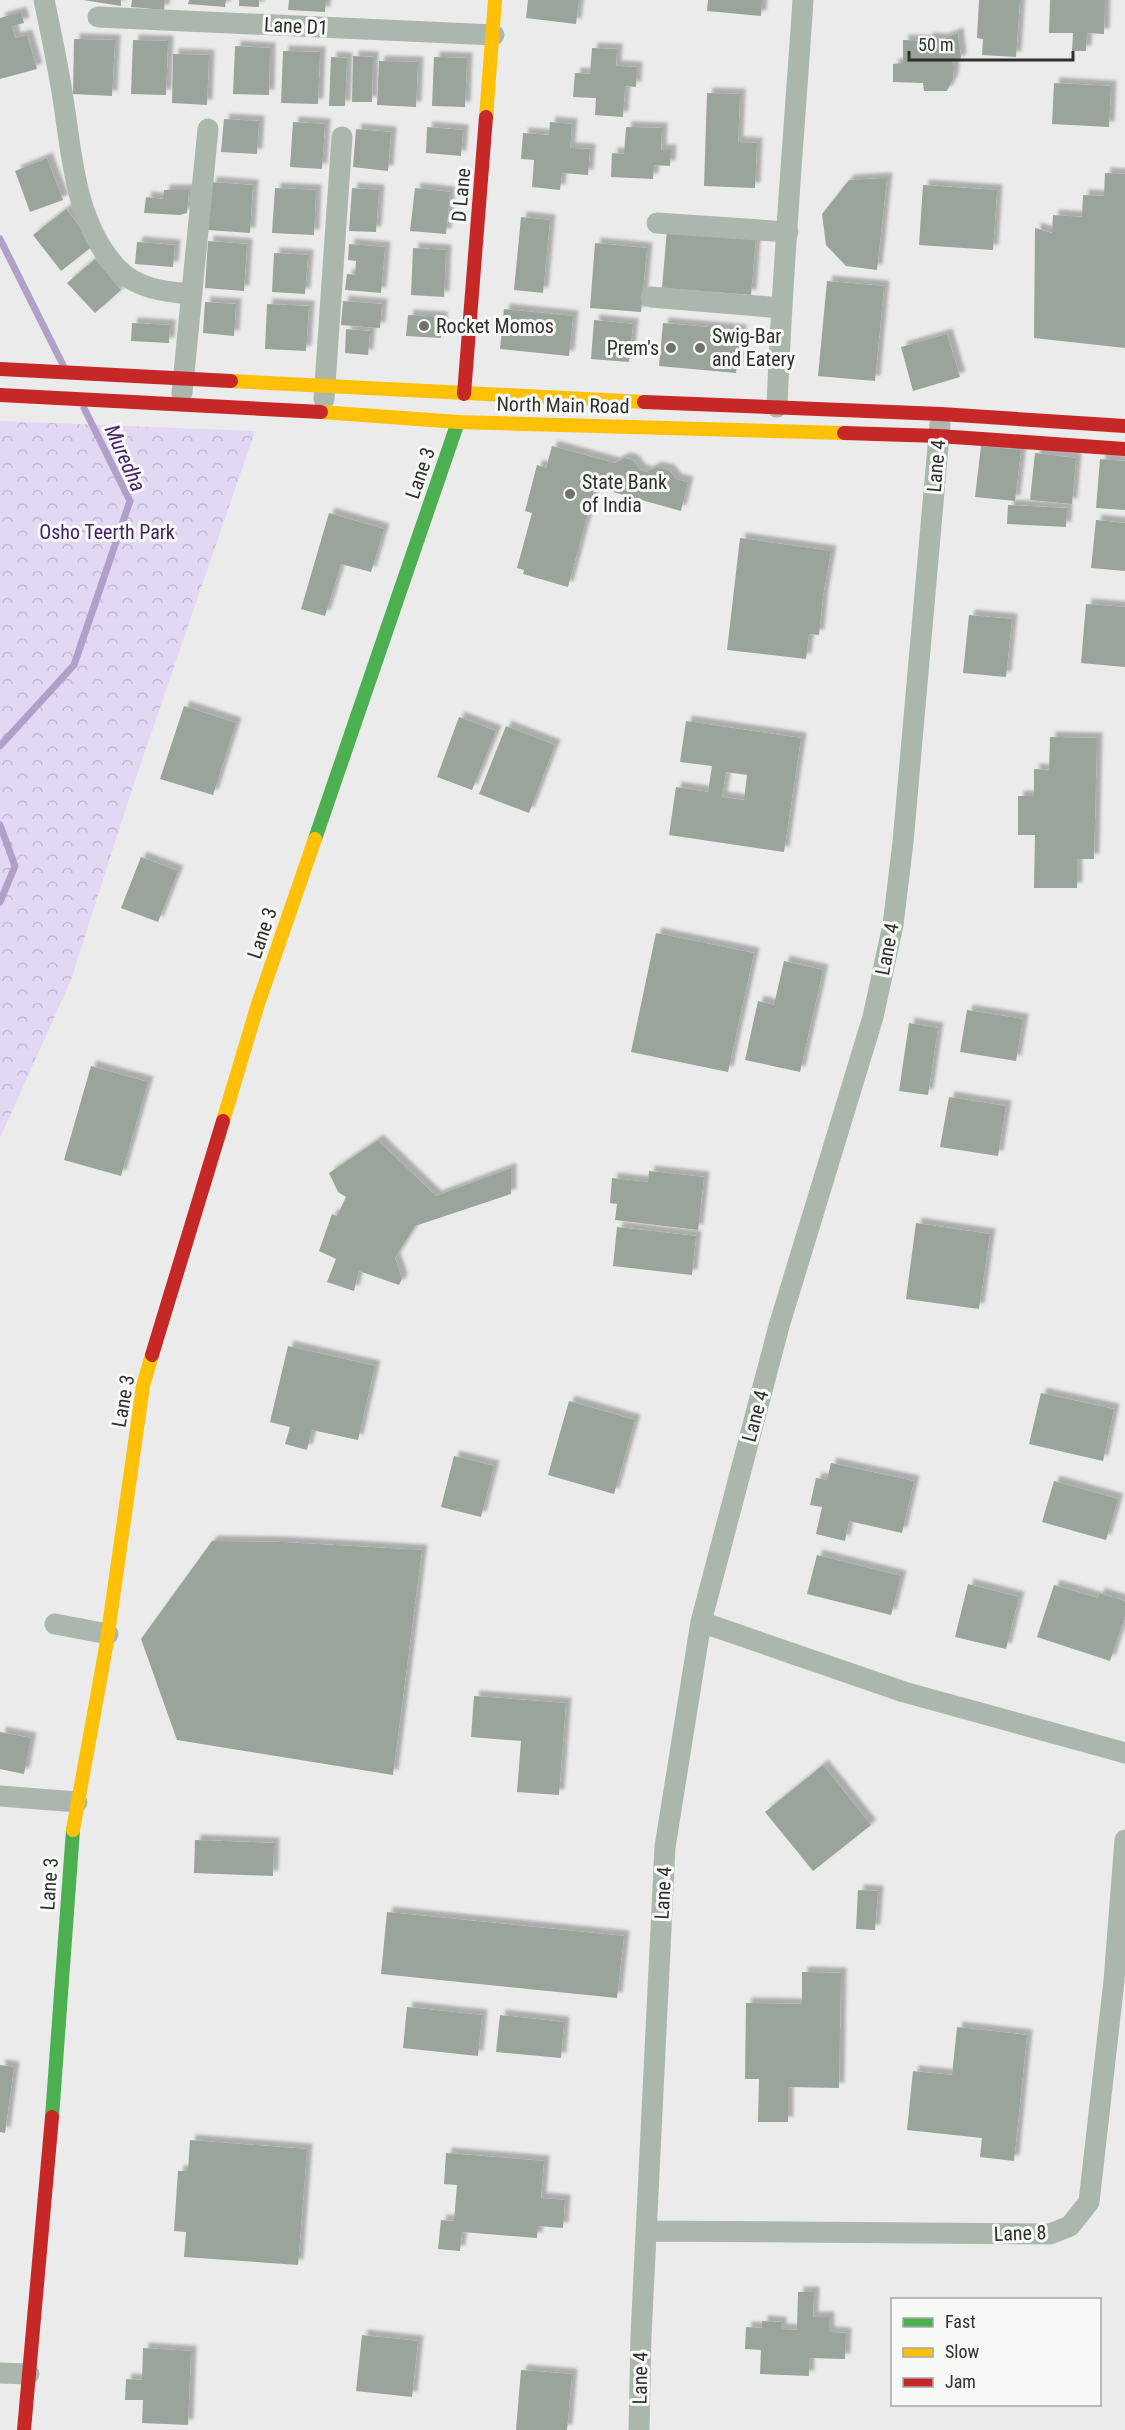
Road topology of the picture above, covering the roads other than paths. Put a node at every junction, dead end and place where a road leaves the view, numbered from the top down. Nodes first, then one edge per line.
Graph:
1 (44, 0) edge
2 (495, 0) edge
3 (803, 0) edge
4 (98, 17) dead end
5 (494, 35) junction
6 (208, 129) dead end
7 (342, 137) dead end
8 (657, 223) dead end
9 (788, 232) junction
10 (192, 294) junction
11 (650, 302) dead end
12 (781, 312) junction
13 (0, 369) edge
14 (183, 379) junction
15 (325, 386) junction
16 (464, 394) junction
17 (0, 395) edge
18 (182, 405) junction
19 (777, 407) junction
20 (324, 412) junction
21 (941, 414) junction
22 (458, 422) junction
23 (1125, 426) edge
24 (939, 436) junction
25 (1125, 449) edge
26 (701, 1622) junction
27 (55, 1624) dead end
28 (108, 1634) junction
29 (1125, 1753) edge
30 (0, 1796) edge
31 (77, 1802) junction
32 (1125, 1840) edge
33 (647, 2231) junction
34 (0, 2373) edge
35 (29, 2374) junction
36 (24, 2430) edge
37 (639, 2430) edge

1 - 10 street
2 - 5 street, D Lane
3 - 9 street
4 - 5 street, Lane D1
5 - 16 street, D Lane
6 - 10 street
7 - 15 street
8 - 9 street
9 - 12 street
10 - 14 street
11 - 12 street
12 - 19 street
13 - 14 street, North Main Road
14 - 15 street, North Main Road
14 - 18 street
15 - 16 street, North Main Road
15 - 20 street
16 - 19 street, North Main Road
17 - 18 street, North Main Road
18 - 20 street, North Main Road
19 - 21 street, North Main Road
20 - 22 street, North Main Road
21 - 23 street, North Main Road
21 - 24 street, Lane 4
22 - 24 street, North Main Road
22 - 28 street, Lane 3
24 - 25 street, North Main Road
24 - 26 street, Lane 4
26 - 29 street
26 - 33 street, Lane 4
27 - 28 street
28 - 31 street, Lane 3
30 - 31 street
31 - 35 street, Lane 3
32 - 33 street, Lane 8
33 - 37 street, Lane 4
34 - 35 street
35 - 36 street, Lane 3

